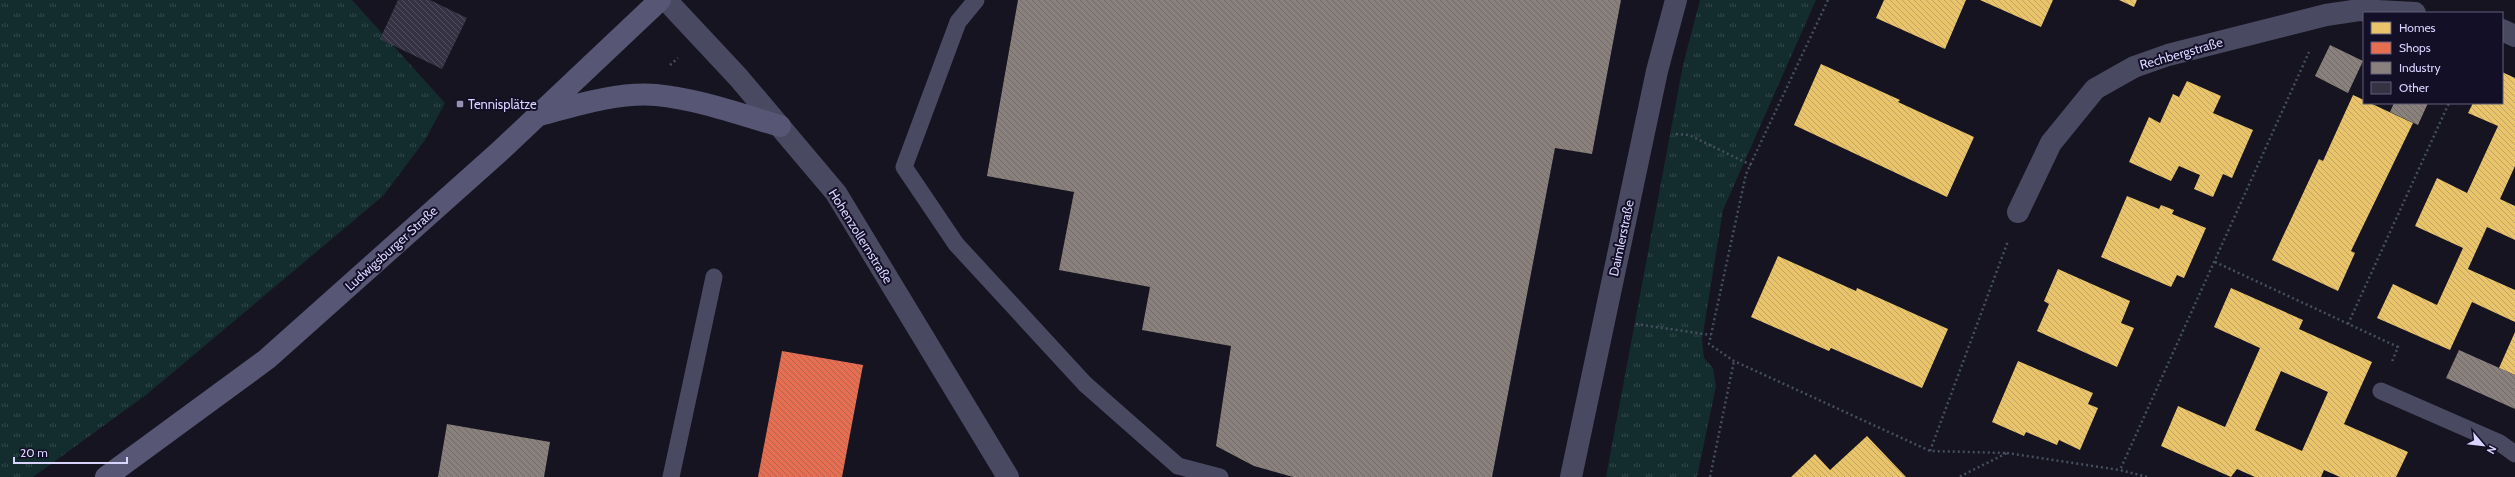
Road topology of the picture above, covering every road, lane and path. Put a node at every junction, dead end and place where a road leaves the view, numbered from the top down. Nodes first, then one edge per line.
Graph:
1 (660, 0) edge
2 (666, 0) edge
3 (976, 0) edge
4 (1676, 0) edge
5 (1828, 0) edge
6 (2396, 12) edge
7 (2326, 15) junction
8 (2503, 30) edge
9 (2515, 36) edge
10 (2449, 104) edge
11 (538, 115) junction
12 (780, 126) junction
13 (1644, 130) junction
14 (1750, 165) junction
15 (2018, 212) joint
16 (2215, 262) junction
17 (714, 277) dead end
18 (1604, 320) junction
19 (2348, 324) junction
20 (1711, 335) junction
21 (1734, 361) junction
22 (2381, 391) joint
23 (987, 441) junction
24 (1930, 450) junction
25 (2007, 453) junction
26 (2515, 454) edge
27 (2120, 470) junction
28 (106, 477) edge
29 (671, 477) edge
30 (988, 477) edge
31 (1008, 477) edge
32 (1018, 477) edge
33 (1220, 477) edge
34 (1571, 477) edge
35 (1710, 477) edge
36 (1959, 477) edge
37 (2147, 477) edge

1 - 11 street, Ludwigsburger Straße
2 - 12 street, Hohenzollernstraße
3 - 33 lane
4 - 13 street, Daimlerstraße
5 - 14 path
6 - 7 street, Rechbergstraße
7 - 15 street, Rechbergstraße
7 - 16 path
8 - 9 street
10 - 19 path
11 - 12 street
11 - 28 street, Ludwigsburger Straße
12 - 23 street, Hohenzollernstraße
13 - 14 path
13 - 18 street, Daimlerstraße
14 - 20 path
15 - 24 path
16 - 19 path
16 - 27 path
17 - 29 lane
18 - 20 path
18 - 34 street, Daimlerstraße
19 - 22 path
20 - 21 path
21 - 24 path
21 - 35 path
22 - 26 lane
23 - 30 street
23 - 31 street, Hohenzollernstraße
23 - 32 street
24 - 25 path
25 - 27 path
25 - 36 path
27 - 37 path

